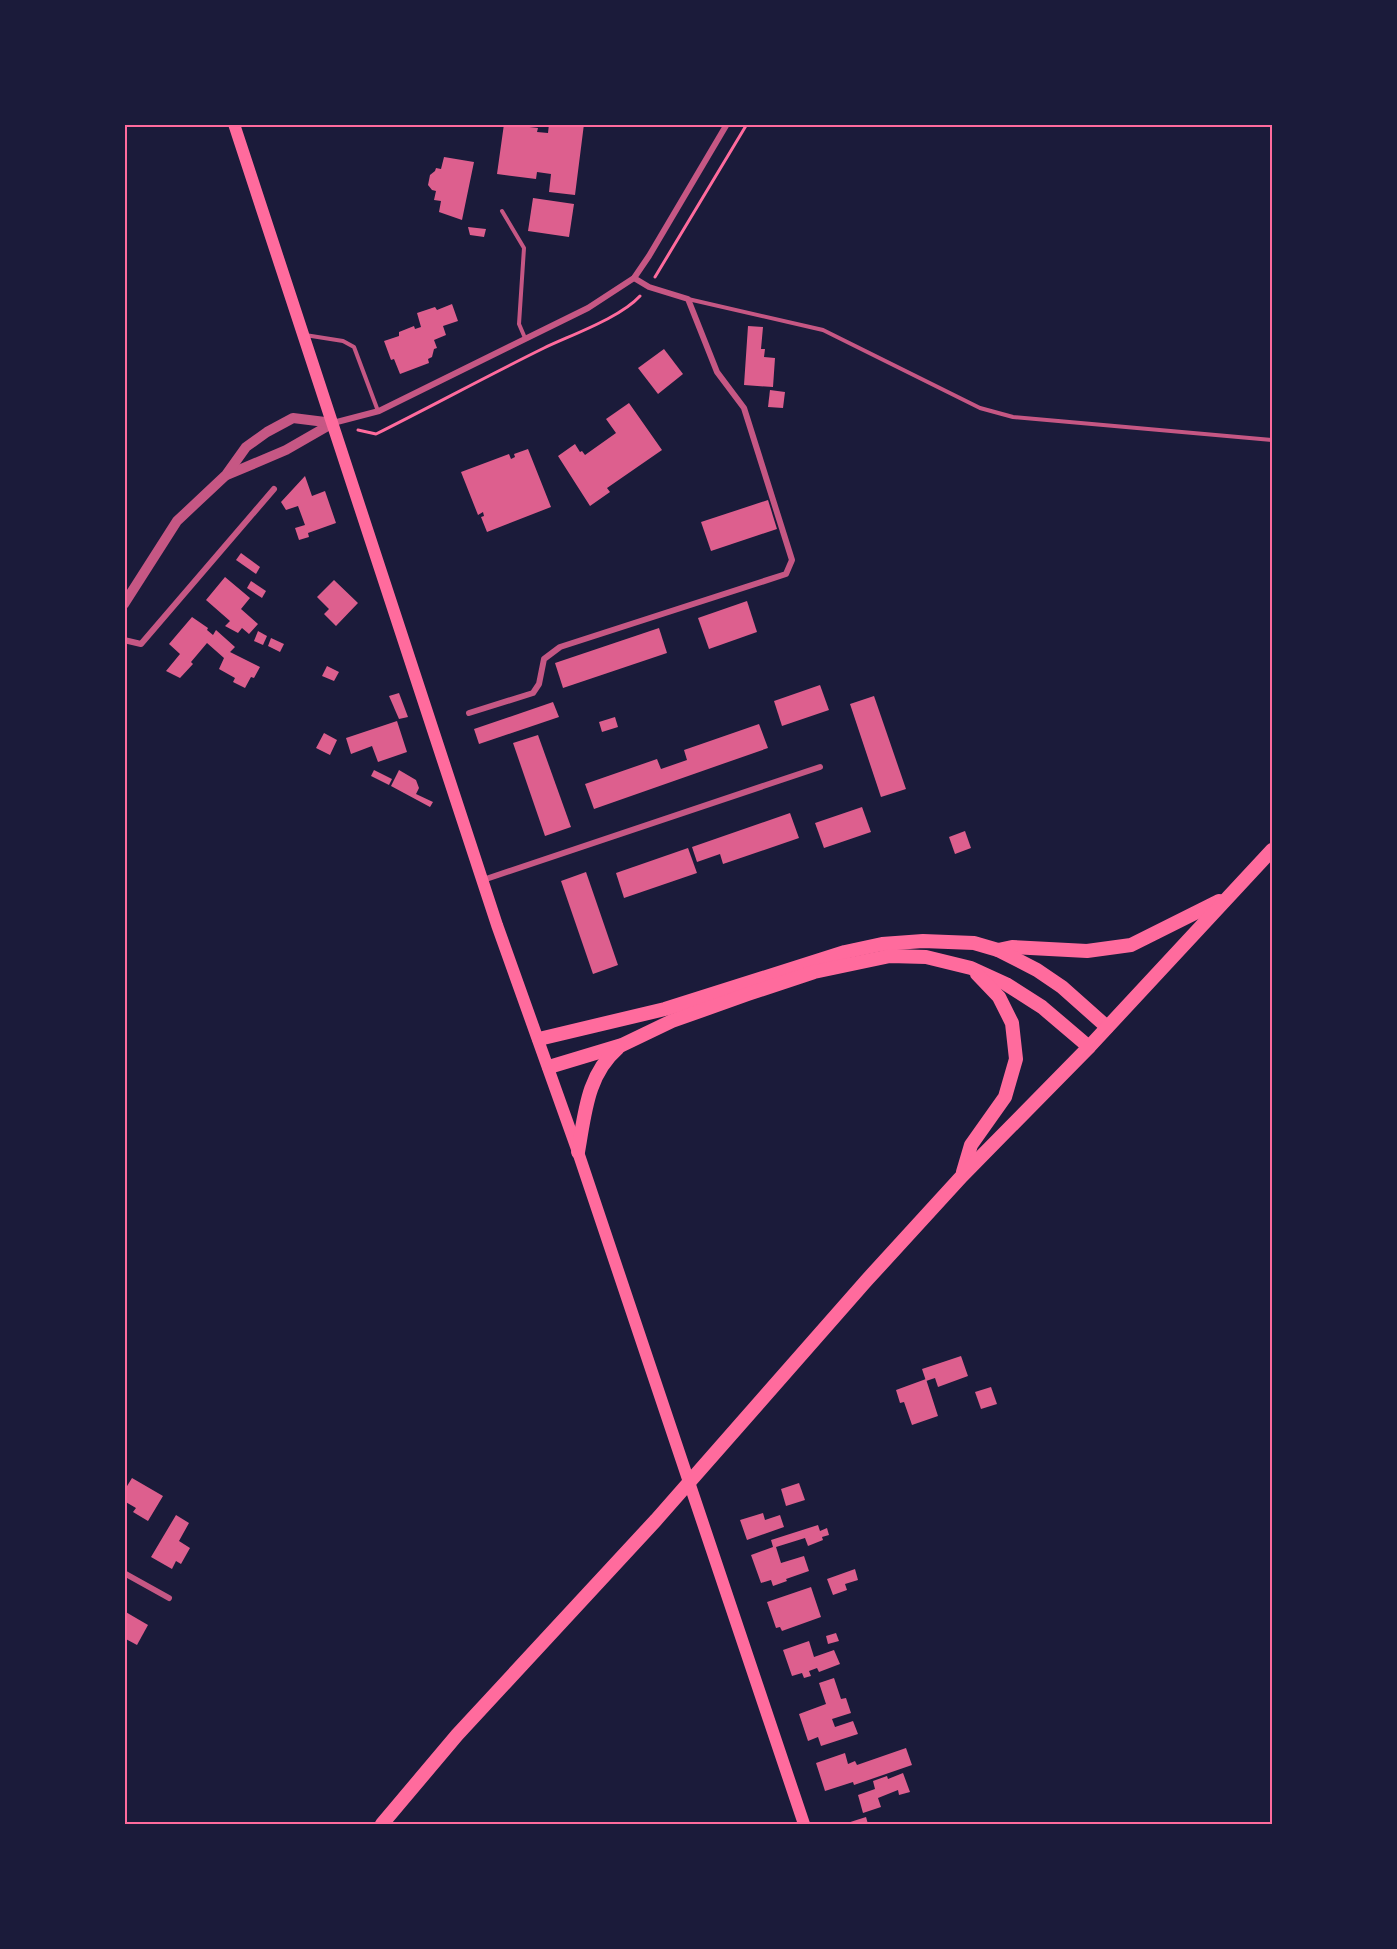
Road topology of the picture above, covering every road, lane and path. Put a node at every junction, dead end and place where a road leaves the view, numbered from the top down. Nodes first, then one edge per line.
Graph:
1 (234, 124) edge
2 (727, 124) edge
3 (502, 211) dead end
4 (634, 278) junction
5 (688, 299) junction
6 (303, 335) junction
7 (525, 338) junction
8 (379, 411) junction
9 (333, 423) junction
10 (1272, 440) edge
11 (226, 475) junction
12 (274, 489) dead end
13 (124, 603) edge
14 (124, 640) edge
15 (469, 713) dead end
16 (820, 767) dead end
17 (1272, 850) edge
18 (483, 880) junction
19 (1226, 898) junction
20 (998, 950) junction
21 (971, 968) junction
22 (1107, 1027) junction
23 (539, 1039) junction
24 (622, 1045) junction
25 (1089, 1047) junction
26 (549, 1067) junction
27 (578, 1152) junction
28 (962, 1176) junction
29 (124, 1573) edge
30 (169, 1598) dead end
31 (382, 1824) edge
32 (804, 1824) edge

1 - 6 main road
2 - 4 street
3 - 7 lane
4 - 5 street
4 - 7 street
5 - 10 lane
5 - 15 street
6 - 8 lane
6 - 9 main road
7 - 8 street
8 - 9 street
9 - 11 street
9 - 11 street
9 - 18 main road
11 - 13 street
12 - 14 street
16 - 18 street
17 - 19 main road
18 - 23 main road
19 - 20 main road
19 - 22 main road
20 - 22 main road
20 - 23 main road
21 - 24 main road
21 - 25 main road
21 - 28 main road
22 - 25 main road
23 - 26 main road
24 - 26 main road
24 - 27 main road
25 - 28 main road
26 - 27 main road
27 - 32 main road
28 - 31 main road
29 - 30 street

